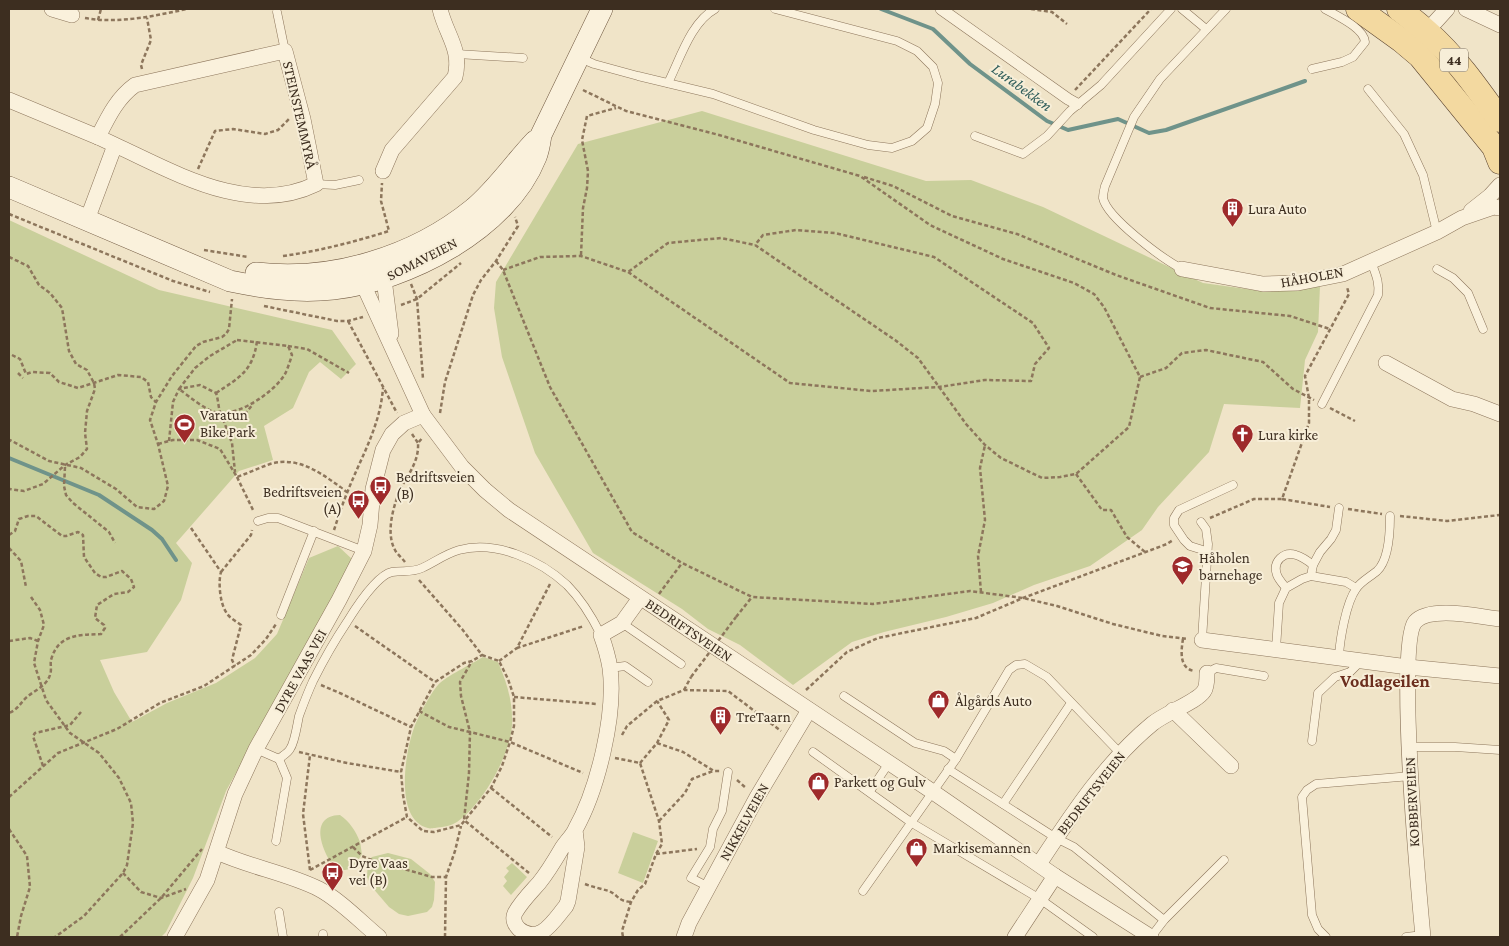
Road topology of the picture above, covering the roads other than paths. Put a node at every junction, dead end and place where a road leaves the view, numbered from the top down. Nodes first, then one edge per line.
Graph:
1 (52, 9) edge
2 (440, 9) edge
3 (602, 9) edge
4 (715, 9) edge
5 (775, 9) edge
6 (941, 9) edge
7 (1171, 9) edge
8 (1182, 9) edge
9 (1226, 9) edge
10 (1325, 9) edge
11 (1358, 9) edge
12 (1370, 9) edge
13 (1399, 9) edge
14 (1447, 9) edge
15 (1466, 9) edge
16 (277, 12) dead end
17 (72, 15) road end
18 (1500, 25) edge
19 (1206, 29) junction
20 (1421, 40) junction
21 (285, 51) junction
22 (457, 54) junction
23 (523, 58) dead end
24 (578, 58) junction
25 (1312, 69) dead end
26 (668, 83) junction
27 (1368, 89) dead end
28 (9, 100) edge
29 (1071, 104) junction
30 (1500, 120) edge
31 (541, 135) junction
32 (975, 136) dead end
33 (98, 137) junction
34 (115, 145) junction
35 (1500, 146) edge
36 (1500, 162) edge
37 (383, 171) road end
38 (359, 180) dead end
39 (316, 184) junction
40 (1500, 185) edge
41 (9, 187) edge
42 (1500, 208) edge
43 (1462, 218) junction
44 (87, 220) junction
45 (1437, 232) junction
46 (197, 257) junction
47 (1371, 262) junction
48 (370, 263) junction
49 (1182, 269) joint
50 (1437, 269) dead end
51 (384, 279) junction
52 (363, 284) junction
53 (1483, 330) dead end
54 (392, 345) junction
55 (1386, 363) dead end
56 (1322, 404) road end
57 (1500, 414) edge
58 (427, 422) junction
59 (1233, 485) dead end
60 (1339, 508) dead end
61 (1390, 516) dead end
62 (258, 521) road end
63 (1201, 522) road end
64 (314, 532) junction
65 (364, 551) junction
66 (1206, 551) junction
67 (1313, 565) junction
68 (1311, 576) junction
69 (1286, 588) junction
70 (1356, 588) junction
71 (646, 601) junction
72 (281, 615) road end
73 (1500, 619) edge
74 (622, 623) junction
75 (598, 628) junction
76 (1202, 640) joint
77 (1276, 649) junction
78 (1339, 656) junction
79 (1362, 660) junction
80 (681, 664) dead end
81 (1408, 666) junction
82 (610, 668) junction
83 (1208, 673) joint
84 (1264, 676) dead end
85 (1500, 676) edge
86 (648, 682) dead end
87 (844, 696) dead end
88 (1071, 703) junction
89 (802, 706) junction
90 (1173, 710) junction
91 (1312, 741) dead end
92 (1410, 747) junction
93 (256, 750) junction
94 (1500, 750) edge
95 (813, 752) dead end
96 (1120, 753) junction
97 (279, 759) junction
98 (956, 759) junction
99 (889, 763) junction
100 (1231, 766) dead end
101 (948, 769) junction
102 (728, 772) road end
103 (1411, 776) junction
104 (870, 791) junction
105 (932, 792) junction
106 (1003, 804) junction
107 (912, 823) junction
108 (575, 830) junction
109 (1056, 838) junction
110 (276, 841) dead end
111 (210, 850) junction
112 (1224, 860) dead end
113 (1039, 864) junction
114 (1056, 876) junction
115 (709, 887) junction
116 (863, 891) dead end
117 (1040, 899) junction
118 (279, 912) dead end
119 (1164, 920) junction
120 (1423, 936) edge
121 (175, 937) edge
122 (283, 937) edge
123 (379, 937) edge
124 (684, 937) edge
125 (1015, 937) edge
126 (1093, 937) edge
127 (1151, 937) edge
128 (1326, 937) edge
129 (1406, 937) edge

1 - 17 street
2 - 22 street
3 - 24 main road, SOMAVEIEN
4 - 26 lane
5 - 26 lane
6 - 29 street
7 - 29 lane
8 - 19 lane
9 - 19 lane
10 - 25 lane
11 - 36 main road, 44
12 - 20 lane
13 - 20 main road, 44
14 - 20 street
15 - 18 street
16 - 21 lane
19 - 49 lane
20 - 30 main road, 44
20 - 35 lane
21 - 33 street, STEINSTEMMYRÅ
21 - 39 street, STEINSTEMMYRÅ
22 - 23 lane
22 - 37 street
24 - 26 lane
24 - 31 main road, SOMAVEIEN
27 - 45 lane
28 - 33 street, STEINSTEMMYRÅ
29 - 32 lane
31 - 48 main road, SOMAVEIEN
31 - 51 main road, SOMAVEIEN
33 - 34 street, STEINSTEMMYRÅ
34 - 39 street, STEINSTEMMYRÅ
34 - 44 street
38 - 39 lane
40 - 43 street, HÅHOLEN
41 - 44 main road, SOMAVEIEN
42 - 43 street, HÅHOLEN
43 - 45 street, HÅHOLEN
44 - 46 main road, SOMAVEIEN
45 - 47 street, HÅHOLEN
46 - 48 main road, SOMAVEIEN
46 - 52 main road, SOMAVEIEN
47 - 49 street, HÅHOLEN
47 - 56 lane
48 - 51 street
48 - 52 street
50 - 53 lane
51 - 52 main road, SOMAVEIEN
51 - 54 street, BEDRIFTSVEIEN
52 - 54 street, BEDRIFTSVEIEN
54 - 58 street, BEDRIFTSVEIEN
55 - 57 street
58 - 65 street, DYRE VAAS VEI
58 - 71 street, BEDRIFTSVEIEN
59 - 66 lane
60 - 67 lane
61 - 70 lane
62 - 64 lane
63 - 66 lane
64 - 65 lane
64 - 72 lane
65 - 93 street, DYRE VAAS VEI
66 - 76 lane
67 - 68 lane
67 - 69 lane
68 - 69 lane
68 - 70 lane
69 - 77 lane
70 - 78 lane
71 - 74 street
71 - 89 street, BEDRIFTSVEIEN
73 - 81 street, KOBBERVEIEN
74 - 75 street
74 - 80 lane
75 - 82 street
75 - 97 lane
76 - 77 street
77 - 78 street
78 - 79 street
79 - 81 street
79 - 91 lane
81 - 85 street
81 - 92 street, KOBBERVEIEN
82 - 86 lane
82 - 108 street
83 - 84 lane
83 - 90 street, BEDRIFTSVEIEN
87 - 98 lane
88 - 96 lane
88 - 98 lane
88 - 106 lane
89 - 99 street, BEDRIFTSVEIEN
89 - 115 street, NIKKELVEIEN
90 - 96 street, BEDRIFTSVEIEN
90 - 100 street
92 - 94 lane
92 - 103 street, KOBBERVEIEN
93 - 97 lane
93 - 111 street, DYRE VAAS VEI
95 - 104 lane
96 - 109 street, BEDRIFTSVEIEN
97 - 110 lane
98 - 101 lane
99 - 104 lane
99 - 105 street, BEDRIFTSVEIEN
101 - 105 lane
101 - 106 lane
102 - 115 lane
103 - 120 street, KOBBERVEIEN
103 - 128 lane
104 - 107 lane
105 - 107 lane
105 - 113 street, BEDRIFTSVEIEN
106 - 109 lane
107 - 116 lane
107 - 117 lane
108 - 108 street
109 - 113 street, BEDRIFTSVEIEN
109 - 119 lane
111 - 121 street, DYRE VAAS VEI
111 - 123 street
112 - 119 lane
113 - 114 street, BEDRIFTSVEIEN
114 - 117 street
114 - 127 street, BEDRIFTSVEIEN
115 - 124 street, NIKKELVEIEN
117 - 125 street
117 - 126 lane
118 - 122 lane
119 - 127 lane
120 - 129 lane

